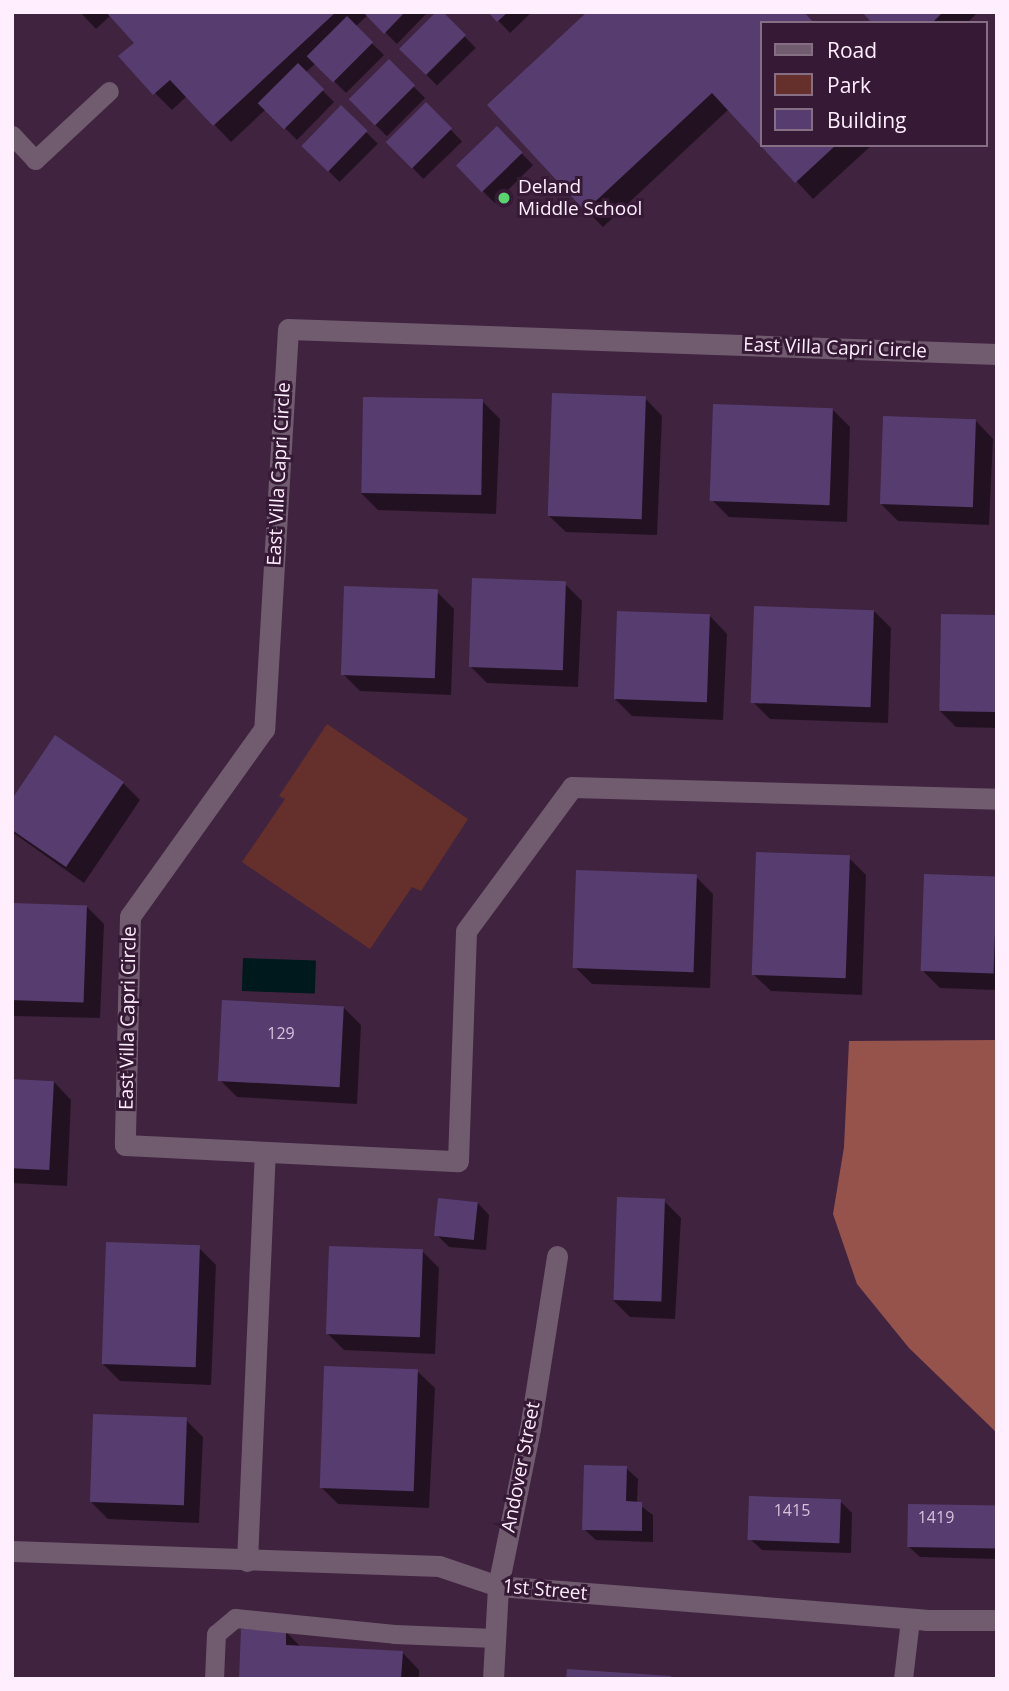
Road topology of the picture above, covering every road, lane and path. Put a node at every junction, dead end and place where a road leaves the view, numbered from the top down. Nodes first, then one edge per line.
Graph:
1 (109, 91) dead end
2 (12, 135) edge
3 (997, 354) edge
4 (997, 799) edge
5 (265, 1152) junction
6 (557, 1256) dead end
7 (12, 1552) edge
8 (247, 1562) junction
9 (498, 1586) junction
10 (910, 1619) junction
11 (997, 1620) edge
12 (495, 1638) junction
13 (214, 1679) edge
14 (493, 1679) edge
15 (904, 1679) edge

1 - 2 lane
3 - 5 street, East Villa Capri Circle
4 - 5 street, East Villa Capri Circle
5 - 8 street
6 - 9 street, Andover Street
7 - 8 street, 1st Street
8 - 9 street, 1st Street
9 - 10 street, 1st Street
9 - 12 street, Andover Street
10 - 11 street, 1st Street
10 - 15 lane
12 - 13 lane
12 - 14 street, Andover Street

